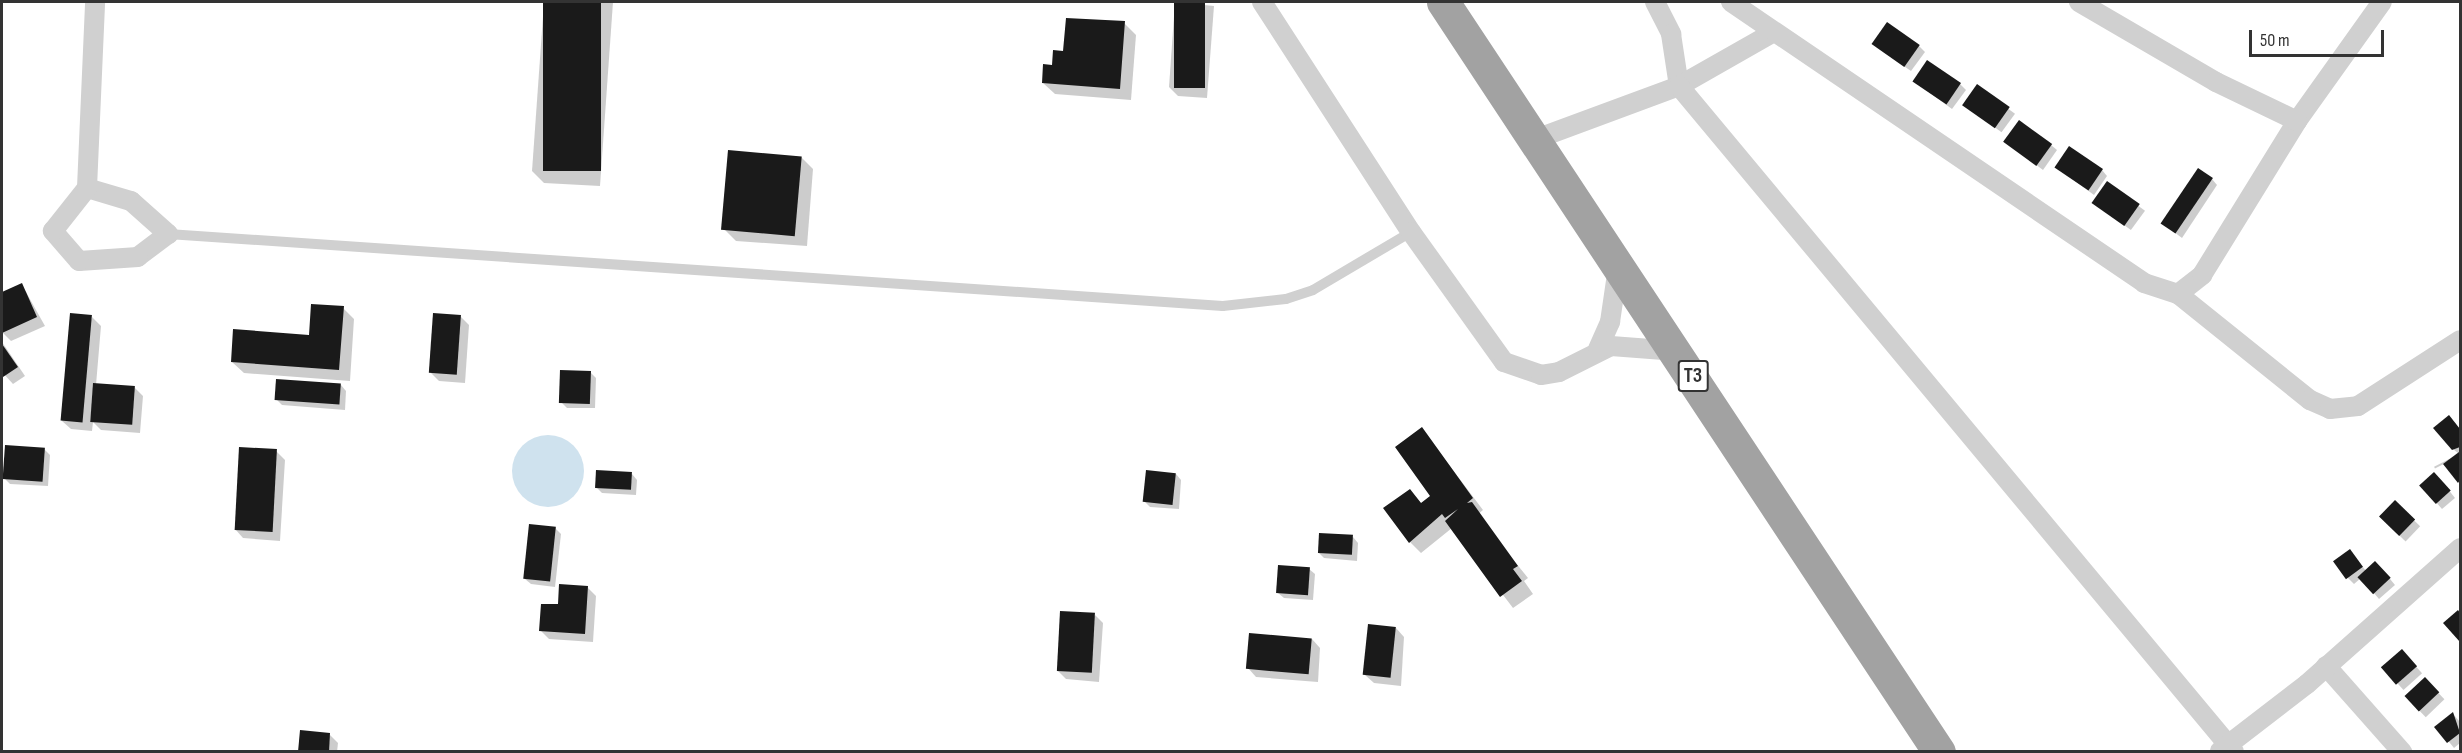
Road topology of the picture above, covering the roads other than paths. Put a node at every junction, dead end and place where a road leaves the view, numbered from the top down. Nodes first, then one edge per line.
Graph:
1 (95, 2) edge
2 (1262, 2) edge
3 (1443, 2) edge
4 (1655, 2) edge
5 (1731, 2) edge
6 (2079, 2) edge
7 (2382, 2) edge
8 (1774, 32) junction
9 (1679, 86) junction
10 (2297, 121) junction
11 (1536, 140) junction
12 (87, 188) junction
13 (1411, 232) junction
14 (168, 234) junction
15 (1618, 264) junction
16 (2178, 294) junction
17 (2460, 340) edge
18 (1598, 349) junction
19 (1677, 351) junction
20 (2460, 548) edge
21 (2326, 666) junction
22 (2227, 749) edge
23 (1939, 752) edge
24 (2402, 752) edge

1 - 12 street
2 - 13 street
3 - 11 highway, T3
4 - 9 street
5 - 8 street
6 - 10 street
7 - 10 street
8 - 9 street
8 - 16 street
9 - 11 street
9 - 22 street
10 - 16 street
11 - 15 highway, T3
12 - 14 street
12 - 14 street
13 - 14 lane
13 - 18 street
15 - 18 street
15 - 19 highway, T3
16 - 17 street
18 - 19 street
19 - 23 highway, T3
20 - 21 street
21 - 22 street
21 - 24 street

